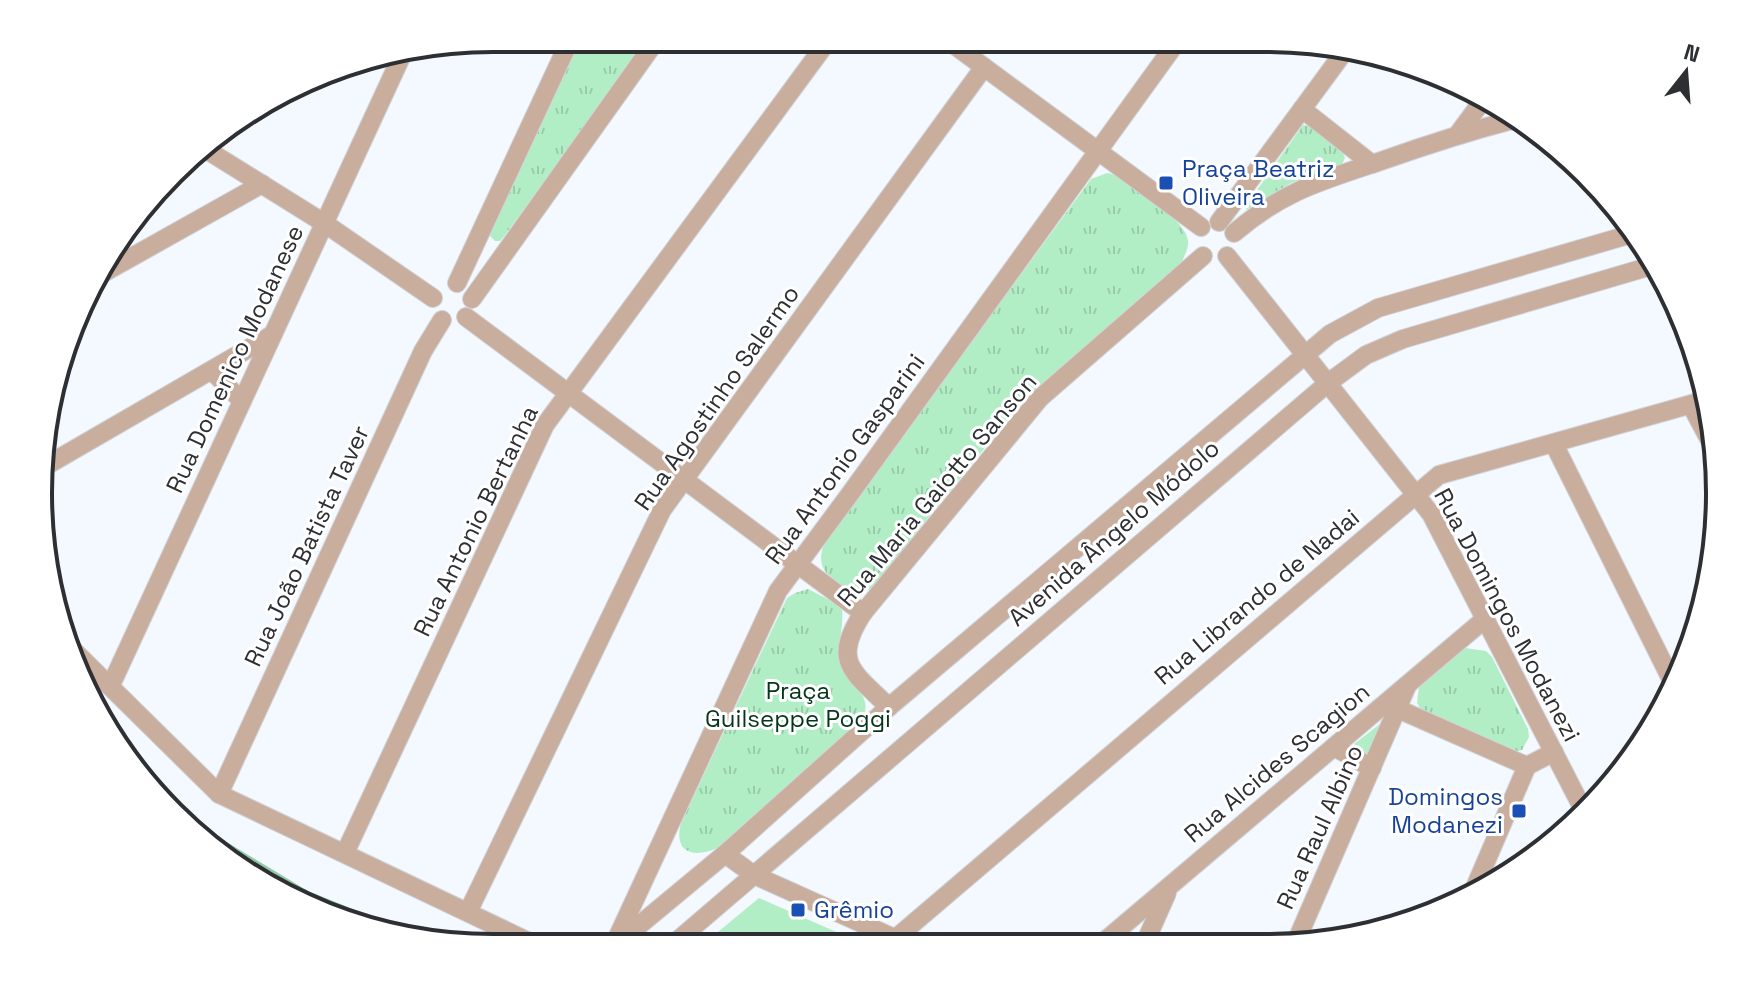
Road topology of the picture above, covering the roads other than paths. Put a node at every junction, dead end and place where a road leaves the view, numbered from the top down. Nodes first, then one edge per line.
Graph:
1 (564, 52) edge
2 (648, 52) edge
3 (820, 52) edge
4 (964, 52) edge
5 (1170, 52) edge
6 (1339, 58) edge
7 (399, 62) edge
8 (984, 67) junction
9 (1478, 107) edge
10 (1302, 109) junction
11 (1504, 122) edge
12 (1458, 134) junction
13 (214, 151) edge
14 (1099, 152) junction
15 (1372, 164) junction
16 (262, 184) junction
17 (324, 223) junction
18 (1218, 227) junction
19 (1623, 236) edge
20 (477, 239) junction
21 (505, 253) junction
22 (1203, 256) junction
23 (1227, 256) junction
24 (114, 267) edge
25 (1644, 268) edge
26 (457, 283) junction
27 (433, 298) junction
28 (472, 299) junction
29 (466, 317) junction
30 (442, 320) junction
31 (272, 335) junction
32 (1304, 354) junction
33 (212, 371) junction
34 (1328, 383) junction
35 (568, 393) junction
36 (242, 401) junction
37 (1697, 402) edge
38 (1554, 444) junction
39 (53, 462) edge
40 (683, 479) junction
41 (1415, 494) junction
42 (798, 564) junction
43 (863, 613) junction
44 (1486, 618) junction
45 (86, 662) edge
46 (1668, 672) edge
47 (1408, 684) junction
48 (111, 685) junction
49 (889, 707) junction
50 (1398, 709) junction
51 (1334, 747) junction
52 (1554, 752) junction
53 (1527, 766) junction
54 (1372, 768) junction
55 (219, 794) junction
56 (1580, 802) edge
57 (345, 853) junction
58 (725, 854) junction
59 (754, 875) junction
60 (1478, 879) edge
61 (1169, 886) junction
62 (468, 912) junction
63 (1300, 932) edge
64 (513, 934) edge
65 (620, 934) edge
66 (628, 934) edge
67 (685, 934) edge
68 (886, 934) edge
69 (913, 934) edge
70 (1113, 934) edge
71 (1149, 934) edge

1 - 20 street
2 - 21 street
3 - 35 street, Rua Antonio Bertanha
4 - 8 street
5 - 14 street, Rua Antonio Gasparini
6 - 10 street
7 - 17 street, Rua Domenico Modanese
8 - 14 street
8 - 40 street, Rua Agostinho Salermo
9 - 12 street
10 - 15 street
10 - 18 street
11 - 12 street
12 - 15 street
13 - 16 street
14 - 18 street
14 - 42 street, Rua Antonio Gasparini
15 - 18 street
16 - 17 street
16 - 24 street
17 - 27 street
17 - 31 street, Rua Domenico Modanese
18 - 22 street
18 - 23 street
19 - 32 street, Avenida Ângelo Módolo
20 - 21 street
20 - 26 street
21 - 28 street
22 - 23 street
22 - 43 street, Rua Maria Gaiotto Sanson
23 - 32 street, Rua Domingos Modanezi
25 - 34 street, Avenida Ângelo Módolo
26 - 27 street
26 - 28 street
27 - 30 street
28 - 29 street
29 - 30 street
29 - 35 street
30 - 55 street, Rua João Batista Taver
31 - 33 street
31 - 36 street, Rua Domenico Modanese
32 - 34 street, Rua Domingos Modanezi
32 - 49 street, Avenida Ângelo Módolo
33 - 36 street
33 - 39 street
34 - 41 street, Rua Domingos Modanezi
34 - 59 street, Avenida Ângelo Módolo
35 - 40 street
35 - 57 street, Rua Antonio Bertanha
36 - 48 street, Rua Domenico Modanese
37 - 38 street, Rua Librando de Nadai
38 - 41 street, Rua Librando de Nadai
38 - 46 street
40 - 42 street
40 - 62 street, Rua Agostinho Salermo
41 - 44 street, Rua Domingos Modanezi
41 - 69 street, Rua Librando de Nadai
42 - 43 street
42 - 65 street, Rua Antonio Gasparini
43 - 49 street, Rua Maria Gaiotto Sanson
44 - 47 street, Rua Alcides Scagion
44 - 52 street, Rua Domingos Modanezi
45 - 48 street
47 - 50 street, Rua Raul Albino
47 - 51 street, Rua Alcides Scagion
48 - 55 street
49 - 58 street, Avenida Ângelo Módolo
50 - 53 street
50 - 54 street, Rua Raul Albino
51 - 54 street
51 - 61 street, Rua Alcides Scagion
52 - 53 street
52 - 56 street, Rua Domingos Modanezi
53 - 60 street
54 - 63 street, Rua Raul Albino
55 - 57 street
57 - 62 street
58 - 59 street
58 - 66 street, Avenida Ângelo Módolo
59 - 67 street, Avenida Ângelo Módolo
59 - 68 street
61 - 70 street, Rua Alcides Scagion
61 - 71 street
62 - 64 street

